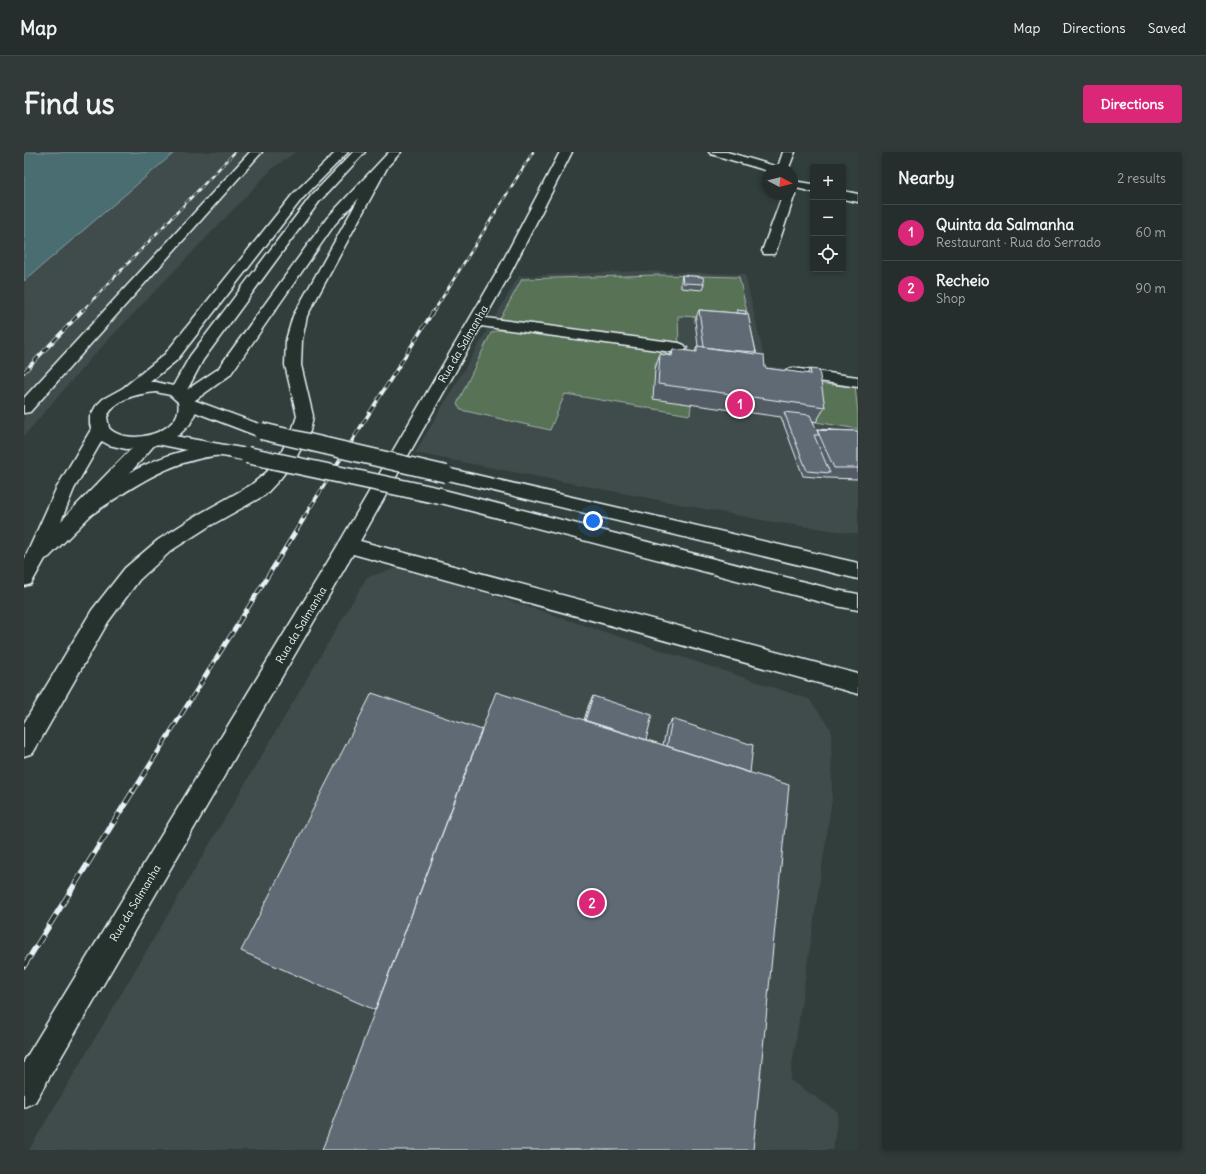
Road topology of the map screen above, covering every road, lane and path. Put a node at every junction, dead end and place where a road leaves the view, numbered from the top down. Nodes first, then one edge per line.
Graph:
1 (256, 152) edge
2 (342, 152) edge
3 (359, 152) edge
4 (395, 152) edge
5 (566, 152) edge
6 (715, 152) edge
7 (789, 152) edge
8 (784, 164) edge
9 (383, 165) junction
10 (762, 166) edge
11 (798, 187) edge
12 (810, 188) edge
13 (846, 196) edge
14 (858, 198) edge
15 (787, 200) edge
16 (769, 251) dead end
17 (476, 321) junction
18 (679, 348) edge
19 (779, 371) edge
20 (858, 382) edge
21 (129, 391) junction
22 (184, 398) junction
23 (24, 408) edge
24 (99, 430) junction
25 (153, 441) junction
26 (217, 449) junction
27 (84, 510) junction
28 (348, 544) junction
29 (765, 549) junction
30 (34, 560) junction
31 (858, 564) edge
32 (858, 572) edge
33 (24, 578) edge
34 (836, 598) junction
35 (858, 602) edge
36 (858, 606) edge
37 (858, 684) edge
38 (24, 745) edge
39 (24, 1091) edge

1 - 23 main road
2 - 21 main road
3 - 22 main road
4 - 9 main road
5 - 17 main road, Rua da Salmanha
6 - 10 main road
7 - 8 main road
9 - 22 main road
9 - 38 main road
11 - 12 main road
13 - 14 main road
15 - 16 main road
17 - 18 main road
17 - 28 main road, Rua da Salmanha
19 - 20 main road
21 - 22 main road
21 - 24 main road
22 - 25 main road
22 - 29 main road, bridge
24 - 25 main road
24 - 30 main road
25 - 26 main road
25 - 27 main road
26 - 27 main road
26 - 34 main road, bridge
27 - 30 main road
28 - 37 main road
28 - 39 main road, Rua da Salmanha
29 - 31 main road
29 - 32 main road
30 - 33 main road
34 - 35 main road
34 - 36 main road

